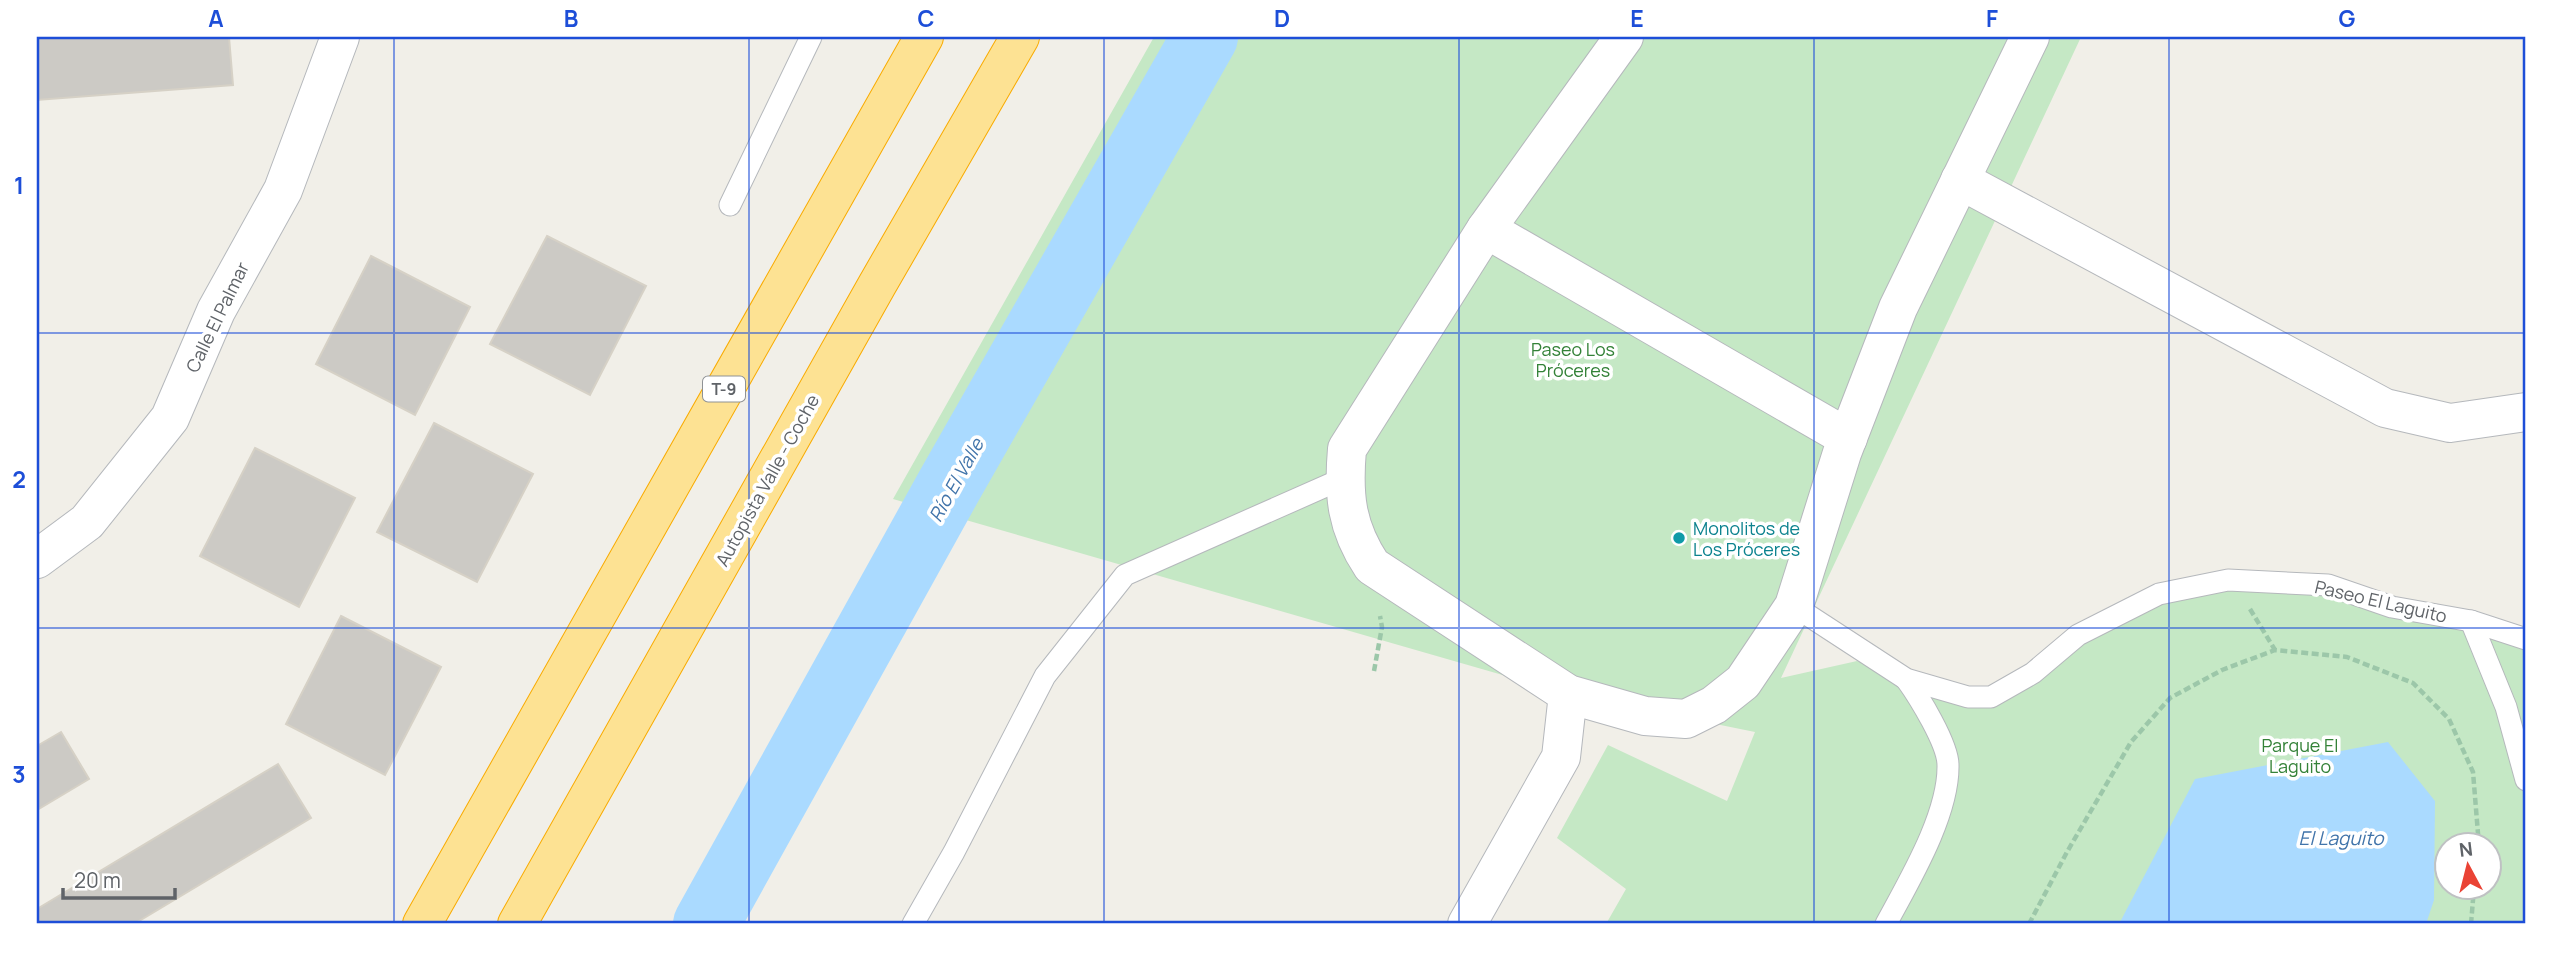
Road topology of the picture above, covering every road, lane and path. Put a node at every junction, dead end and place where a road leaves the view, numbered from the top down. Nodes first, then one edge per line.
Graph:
1 (340, 37) edge
2 (811, 37) edge
3 (924, 37) edge
4 (1020, 37) edge
5 (1624, 37) edge
6 (2030, 37) edge
7 (1960, 180) junction
8 (730, 205) dead end
9 (1486, 229) junction
10 (2526, 412) edge
11 (1848, 438) junction
12 (1344, 478) junction
13 (37, 559) edge
14 (2228, 580) junction
15 (1794, 606) junction
16 (2471, 621) junction
17 (2526, 639) edge
18 (2275, 650) junction
19 (1906, 679) junction
20 (1568, 694) junction
21 (2526, 780) edge
22 (2478, 832) edge
23 (2473, 902) edge
24 (422, 924) edge
25 (517, 924) edge
26 (913, 924) edge
27 (1467, 924) edge
28 (1886, 924) edge
29 (2029, 924) edge
30 (2471, 924) edge

1 - 13 street, Calle El Palmar
2 - 8 lane
3 - 24 highway, T-9
4 - 25 highway, Autopista Valle - Coche
5 - 9 street
6 - 7 street
7 - 10 street
7 - 11 street
9 - 11 street
9 - 12 street
11 - 15 street
12 - 20 street
12 - 26 lane
14 - 16 lane, Paseo El Laguito
14 - 18 path
14 - 19 lane, Paseo El Laguito
15 - 19 lane
15 - 20 street
16 - 17 lane, Paseo El Laguito
16 - 21 lane
18 - 22 path
18 - 29 path
19 - 28 lane
20 - 27 street
23 - 30 path

